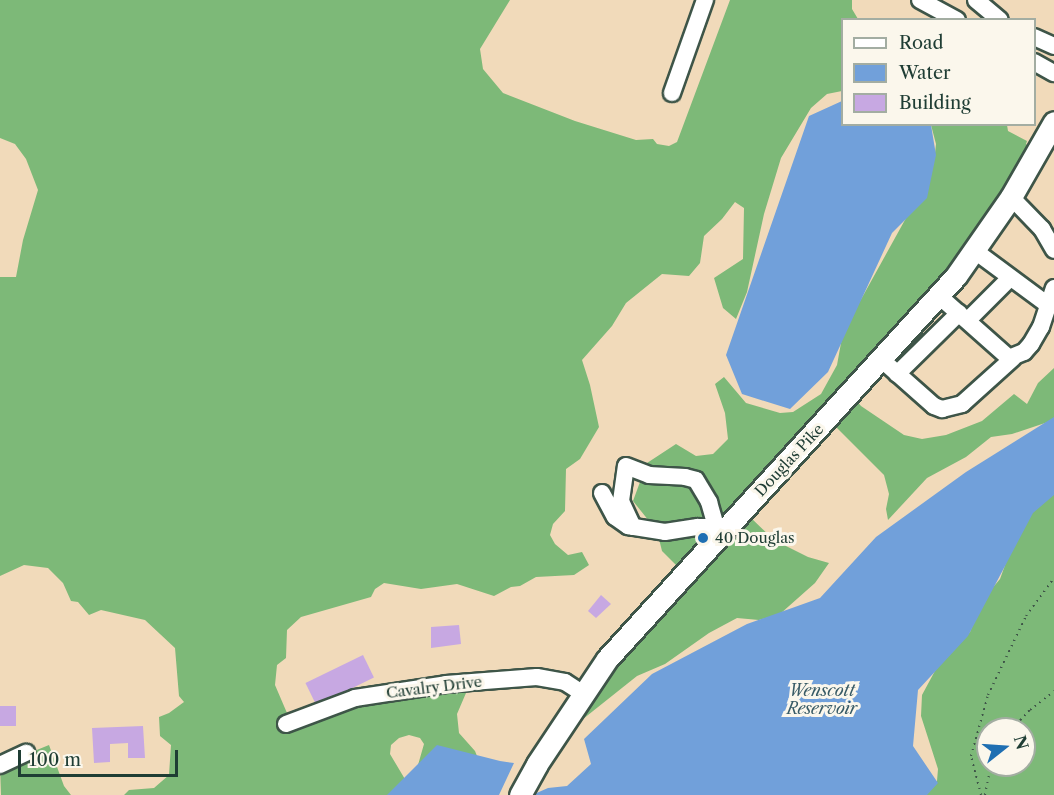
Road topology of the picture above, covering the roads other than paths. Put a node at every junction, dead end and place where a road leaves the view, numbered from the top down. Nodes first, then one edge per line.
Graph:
1 (705, 0) edge
2 (920, 0) edge
3 (976, 0) edge
4 (953, 18) edge
5 (998, 18) edge
6 (1036, 37) edge
7 (1054, 46) edge
8 (1036, 63) edge
9 (1054, 73) edge
10 (672, 93) dead end
11 (1054, 122) edge
12 (1011, 197) junction
13 (1054, 250) edge
14 (975, 251) junction
15 (1010, 278) junction
16 (1054, 288) edge
17 (938, 296) junction
18 (1048, 305) junction
19 (964, 316) junction
20 (1013, 358) junction
21 (889, 367) junction
22 (602, 493) dead end
23 (633, 527) junction
24 (721, 527) junction
25 (582, 693) junction
26 (286, 724) dead end
27 (26, 753) dead end
28 (0, 765) edge
29 (520, 795) edge

1 - 10 street
2 - 4 street
3 - 5 street
6 - 7 street
8 - 9 street
11 - 12 main road, Douglas Pike
12 - 13 street
12 - 14 main road, Douglas Pike
14 - 15 street
14 - 17 main road, Douglas Pike
15 - 18 street
15 - 19 street
16 - 18 street
17 - 19 street
17 - 21 main road, Douglas Pike
18 - 20 street
19 - 20 street
19 - 21 street
20 - 21 street
21 - 24 main road, Douglas Pike
22 - 23 street
23 - 24 street
23 - 24 street
24 - 25 main road, Douglas Pike
25 - 26 street, Cavalry Drive
25 - 29 main road, Douglas Pike
27 - 28 street

